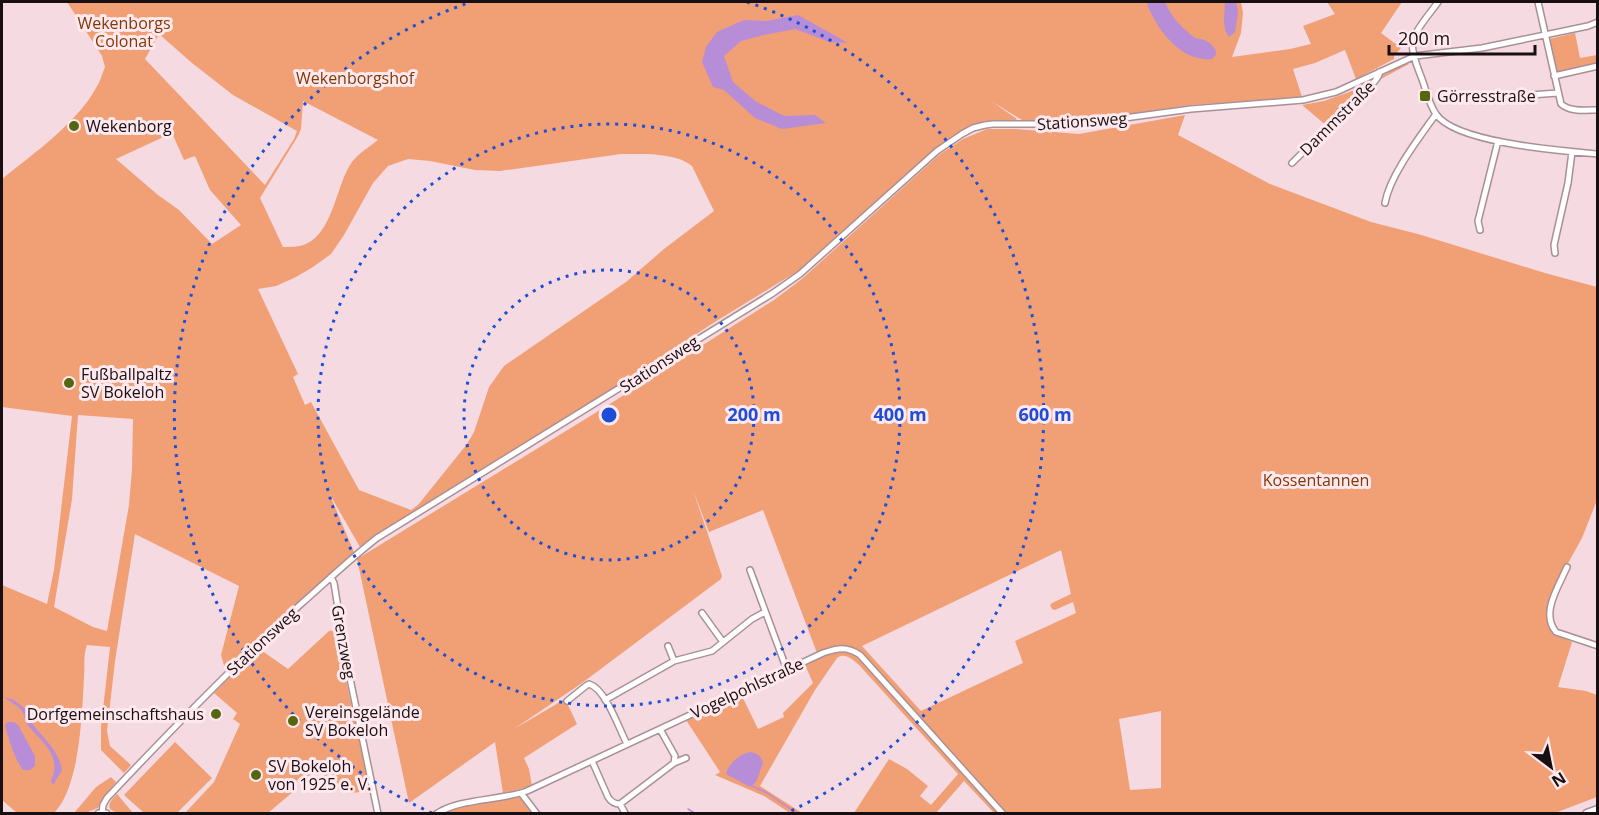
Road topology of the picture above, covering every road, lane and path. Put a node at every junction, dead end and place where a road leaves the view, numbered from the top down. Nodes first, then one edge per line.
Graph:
1 (1438, 2) edge
2 (1538, 2) edge
3 (1598, 22) edge
4 (1545, 35) junction
5 (1415, 56) junction
6 (1598, 66) edge
7 (1379, 72) junction
8 (1554, 76) junction
9 (1558, 93) junction
10 (1530, 94) dead end
11 (1598, 110) edge
12 (1436, 114) junction
13 (1498, 141) junction
14 (1572, 152) junction
15 (1598, 154) edge
16 (1292, 164) dead end
17 (1385, 203) dead end
18 (1480, 230) dead end
19 (1555, 253) dead end
20 (1567, 567) dead end
21 (750, 570) dead end
22 (331, 577) junction
23 (765, 612) junction
24 (702, 613) dead end
25 (723, 642) junction
26 (668, 646) dead end
27 (1598, 646) edge
28 (674, 661) junction
29 (787, 670) junction
30 (605, 700) junction
31 (567, 701) dead end
32 (660, 729) junction
33 (627, 744) junction
34 (686, 758) dead end
35 (592, 761) junction
36 (674, 763) junction
37 (521, 793) junction
38 (620, 804) junction
39 (1598, 810) edge
40 (100, 813) edge
41 (106, 813) edge
42 (378, 813) edge
43 (436, 813) edge
44 (537, 813) edge
45 (625, 813) edge
46 (1003, 813) edge
47 (1587, 813) edge

1 - 5 street
2 - 4 street
3 - 4 street, Stationsweg
4 - 5 street, Stationsweg
4 - 8 street
5 - 7 street, Stationsweg
5 - 12 street
6 - 8 street
7 - 16 street, Dammstraße
7 - 22 street, Stationsweg
8 - 9 street
9 - 10 street
9 - 11 street
12 - 13 street
12 - 17 street
13 - 14 street
13 - 18 street
14 - 15 street
14 - 19 street
20 - 27 street
21 - 23 street
22 - 40 street, Stationsweg
22 - 42 street, Grenzweg
23 - 25 street
23 - 29 street
24 - 25 street
25 - 28 street
26 - 28 street
28 - 30 street
29 - 32 street, Vogelpohlstraße
29 - 46 street, Vogelpohlstraße
30 - 31 street
30 - 33 street
32 - 33 street, Vogelpohlstraße
32 - 36 street
33 - 35 street, Vogelpohlstraße
34 - 36 street
35 - 37 street, Vogelpohlstraße
35 - 38 street
36 - 38 street
37 - 43 street, Vogelpohlstraße
37 - 44 street
38 - 45 street
39 - 47 main road
40 - 41 street

